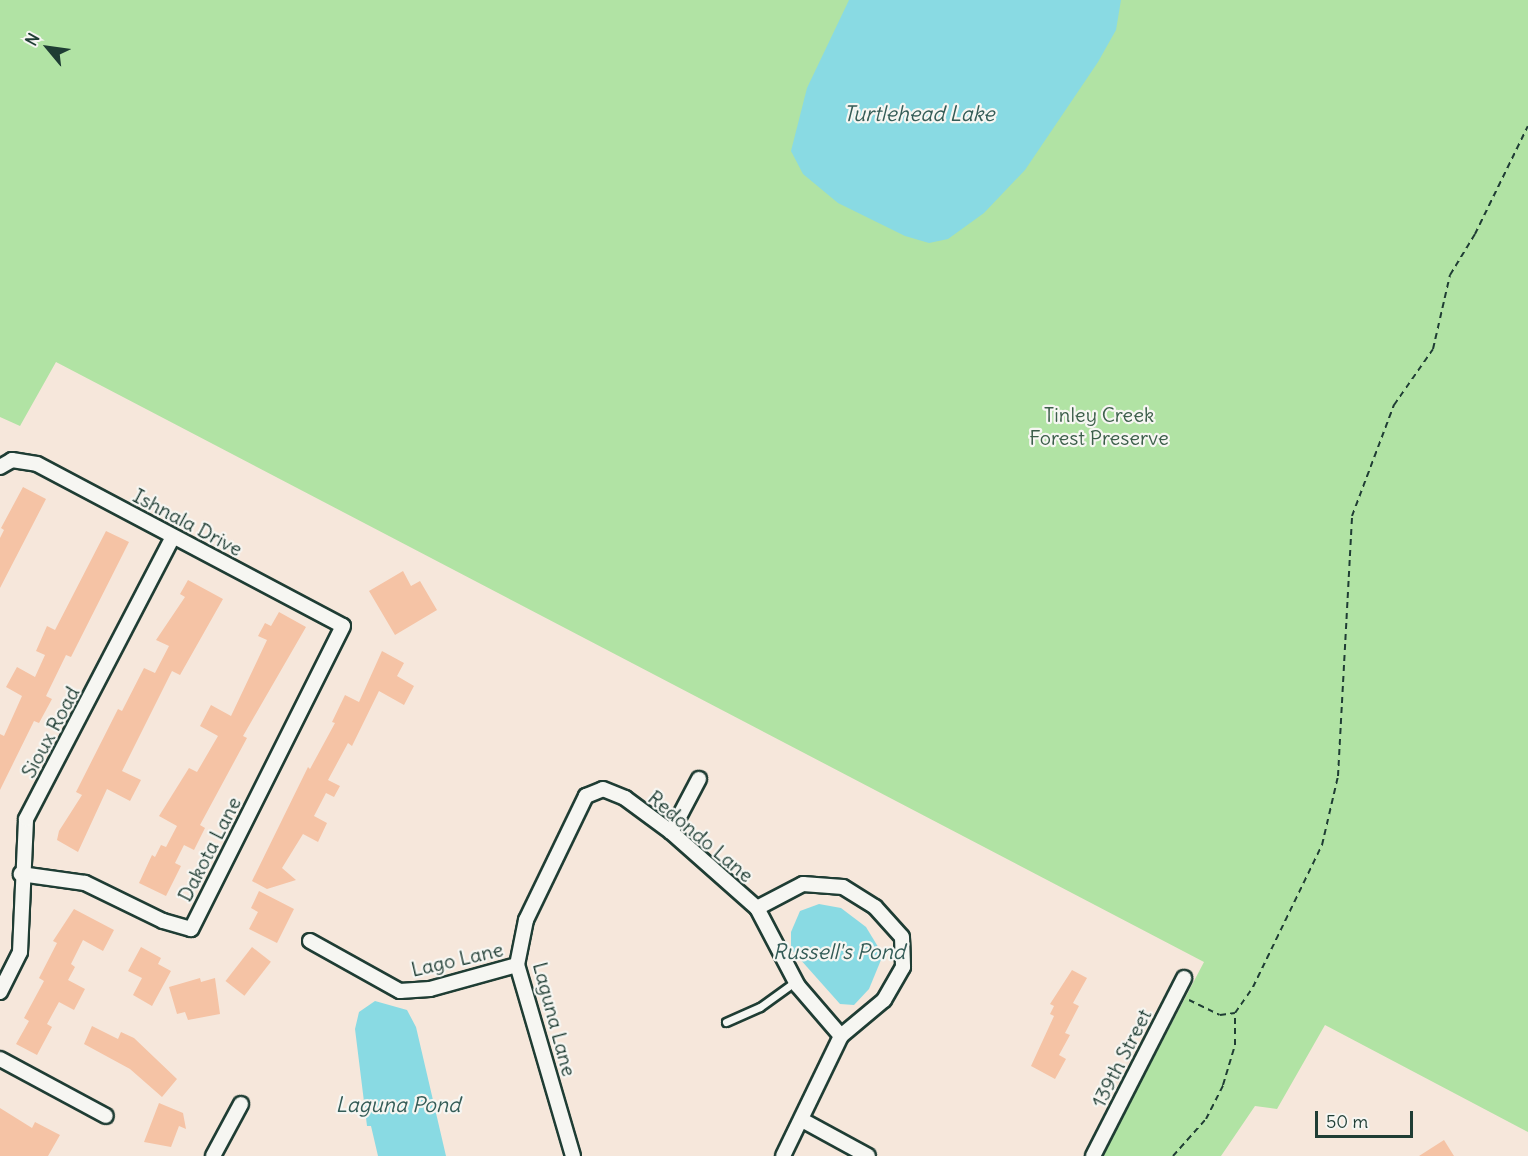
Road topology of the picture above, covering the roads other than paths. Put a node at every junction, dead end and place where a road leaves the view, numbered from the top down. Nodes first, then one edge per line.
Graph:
1 (6, 463) edge
2 (173, 537) junction
3 (343, 626) joint
4 (699, 779) dead end
5 (586, 796) joint
6 (671, 832) junction
7 (21, 874) junction
8 (757, 908) junction
9 (310, 941) dead end
10 (517, 965) junction
11 (1184, 978) dead end
12 (796, 981) junction
13 (0, 992) edge
14 (726, 1022) dead end
15 (841, 1036) junction
16 (0, 1059) edge
17 (241, 1104) dead end
18 (106, 1116) dead end
19 (802, 1120) junction
20 (213, 1156) edge
21 (573, 1156) edge
22 (783, 1156) edge
23 (868, 1156) edge
24 (1093, 1156) edge

1 - 2 street, Ishnala Drive
2 - 3 street, Ishnala Drive
2 - 7 street, Sioux Road
3 - 7 street, Dakota Lane
4 - 6 street
5 - 6 street, Redondo Lane
5 - 10 street, Laguna Lane
6 - 8 street, Redondo Lane
7 - 13 street, Sioux Road
8 - 12 street, Redondo Lane
8 - 15 street, Redondo Lane
9 - 10 street, Lago Lane
10 - 21 street, Laguna Lane
11 - 24 street, 139th Street
12 - 14 lane
12 - 15 street, Redondo Lane
15 - 19 street, Redondo Lane
16 - 18 street
17 - 20 street
19 - 22 street, Redondo Lane
19 - 23 street

